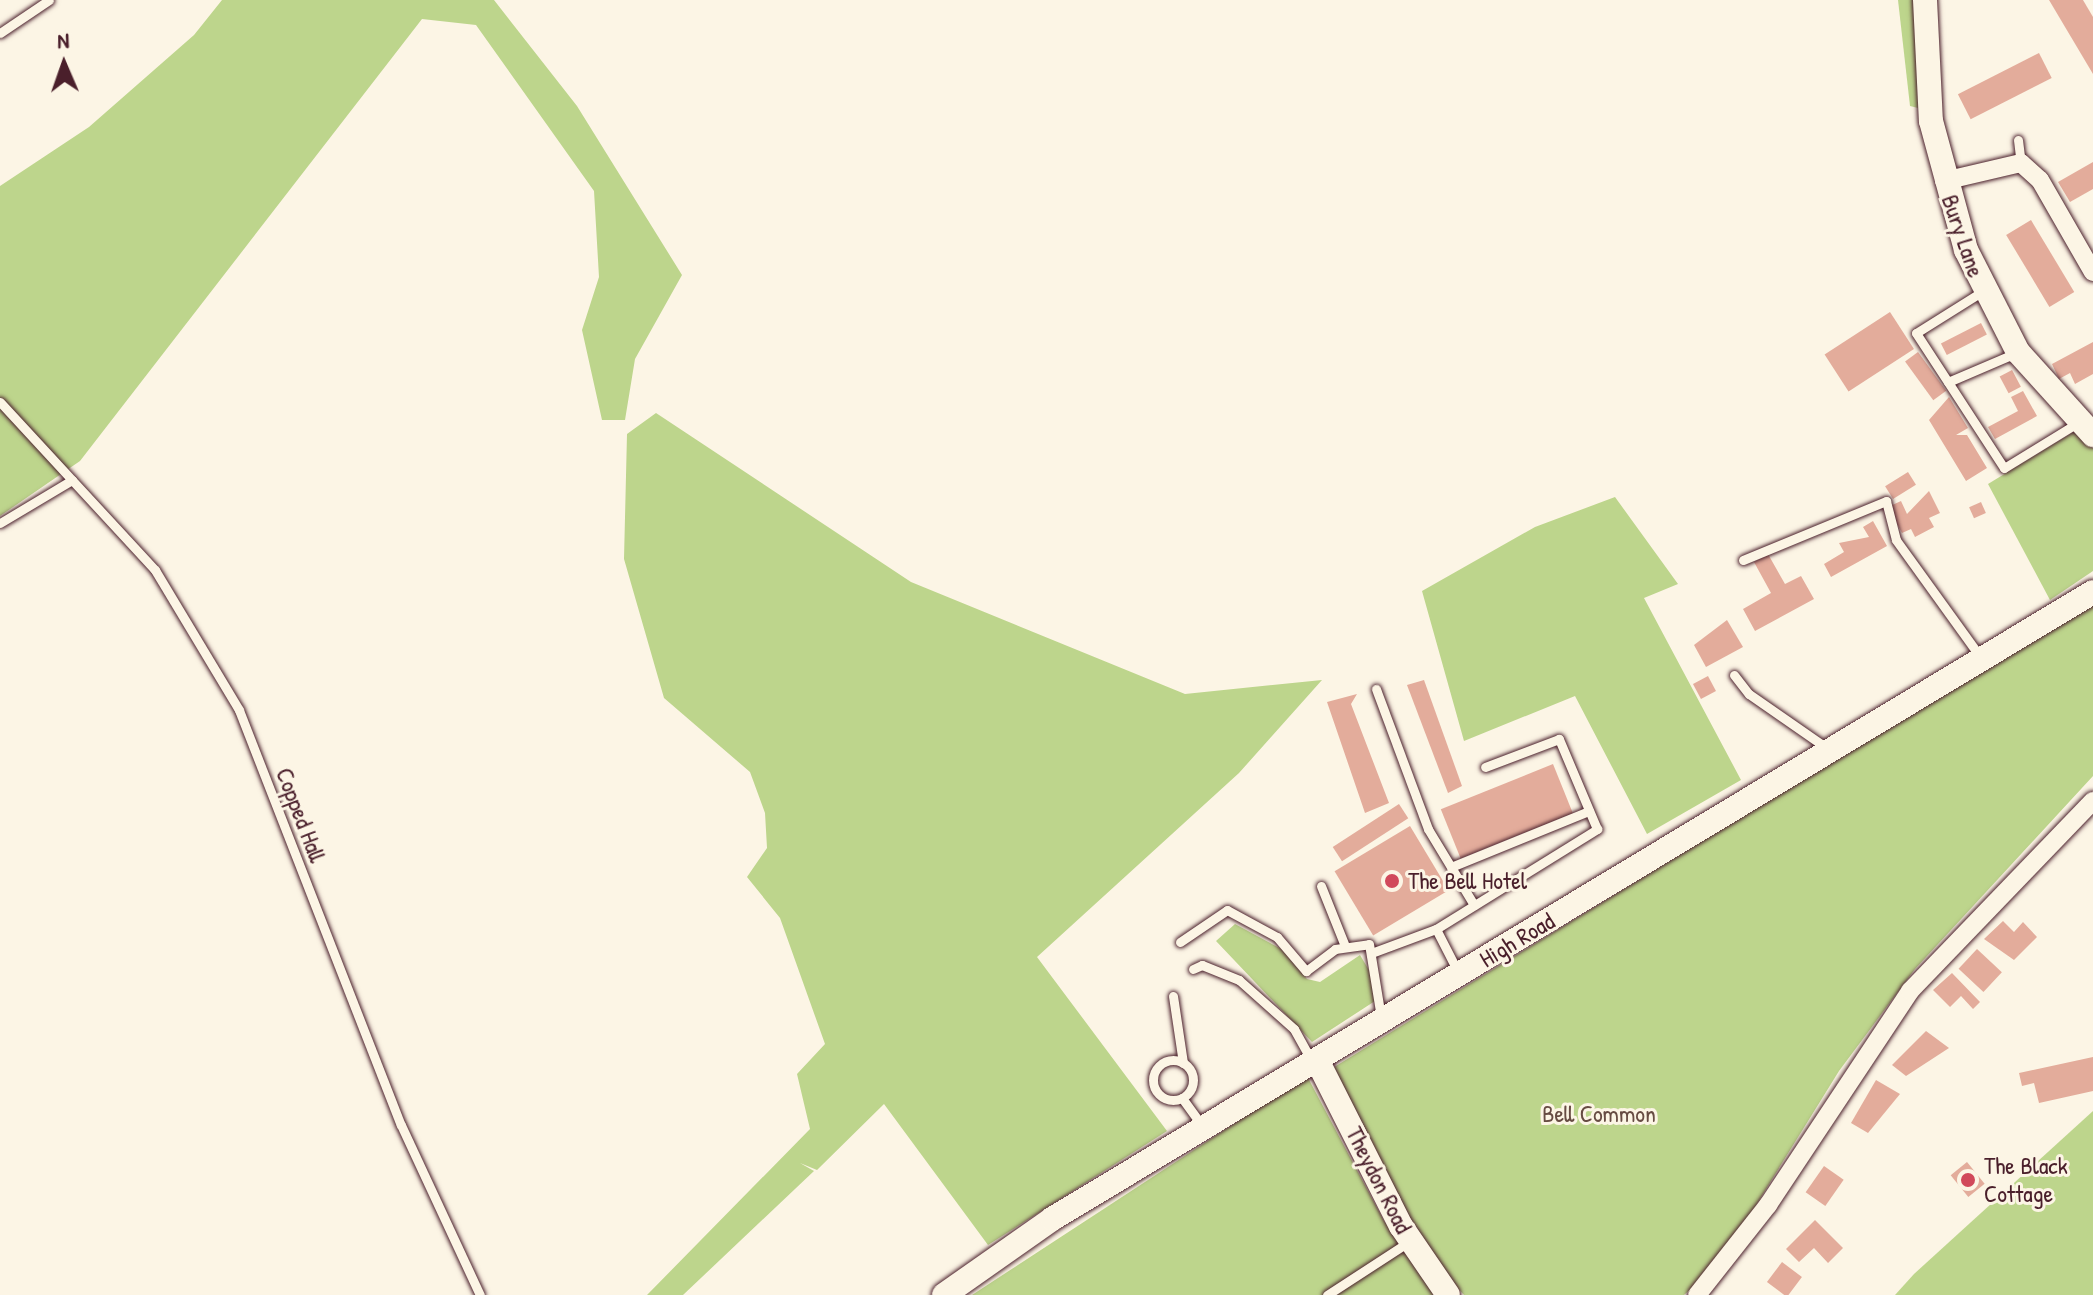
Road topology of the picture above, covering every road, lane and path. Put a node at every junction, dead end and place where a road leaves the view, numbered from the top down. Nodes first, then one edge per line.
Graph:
1 (49, 0) edge
2 (1925, 0) edge
3 (0, 33) edge
4 (2018, 140) dead end
5 (2021, 163) junction
6 (1944, 181) junction
7 (2093, 272) edge
8 (1983, 291) junction
9 (2018, 352) junction
10 (1948, 382) junction
11 (0, 402) edge
12 (2086, 428) edge
13 (72, 480) junction
14 (0, 523) edge
15 (1743, 560) dead end
16 (2093, 592) edge
17 (1983, 661) junction
18 (1734, 675) dead end
19 (1376, 689) dead end
20 (1831, 751) junction
21 (1485, 767) dead end
22 (2093, 801) edge
23 (1589, 811) junction
24 (1451, 867) junction
25 (1321, 886) dead end
26 (1474, 905) junction
27 (1436, 929) junction
28 (1180, 942) dead end
29 (1345, 946) junction
30 (1374, 952) junction
31 (1193, 969) dead end
32 (1459, 975) junction
33 (1173, 996) dead end
34 (1382, 1021) junction
35 (1315, 1061) junction
36 (1183, 1063) junction
37 (1182, 1098) junction
38 (1204, 1128) junction
39 (1410, 1241) junction
40 (480, 1295) edge
41 (944, 1295) edge
42 (1327, 1295) edge
43 (1448, 1295) edge
44 (1697, 1295) edge

1 - 3 lane
2 - 6 main road, Bury Lane
4 - 5 lane
5 - 6 street
5 - 7 street
6 - 8 main road, Bury Lane
8 - 9 main road, Bury Lane
8 - 10 lane
9 - 10 lane
9 - 12 main road, Bury Lane
10 - 12 lane
11 - 13 lane, Copped Hall
13 - 14 lane
13 - 40 lane, Copped Hall
15 - 17 lane
16 - 17 main road, High Road
17 - 20 main road, High Road
18 - 20 lane
19 - 24 lane
20 - 32 main road, High Road
21 - 23 lane
22 - 44 street
23 - 24 lane
23 - 26 lane
24 - 26 lane
25 - 29 lane
26 - 27 lane
27 - 30 lane
27 - 32 lane
28 - 29 lane
29 - 30 lane
30 - 34 lane
31 - 35 lane
32 - 34 main road, High Road
33 - 36 lane
34 - 35 main road, High Road
35 - 38 main road, High Road
35 - 39 main road, Theydon Road
36 - 37 lane
36 - 37 lane
37 - 38 lane
38 - 41 main road, High Road
39 - 42 lane
39 - 43 main road, Theydon Road

